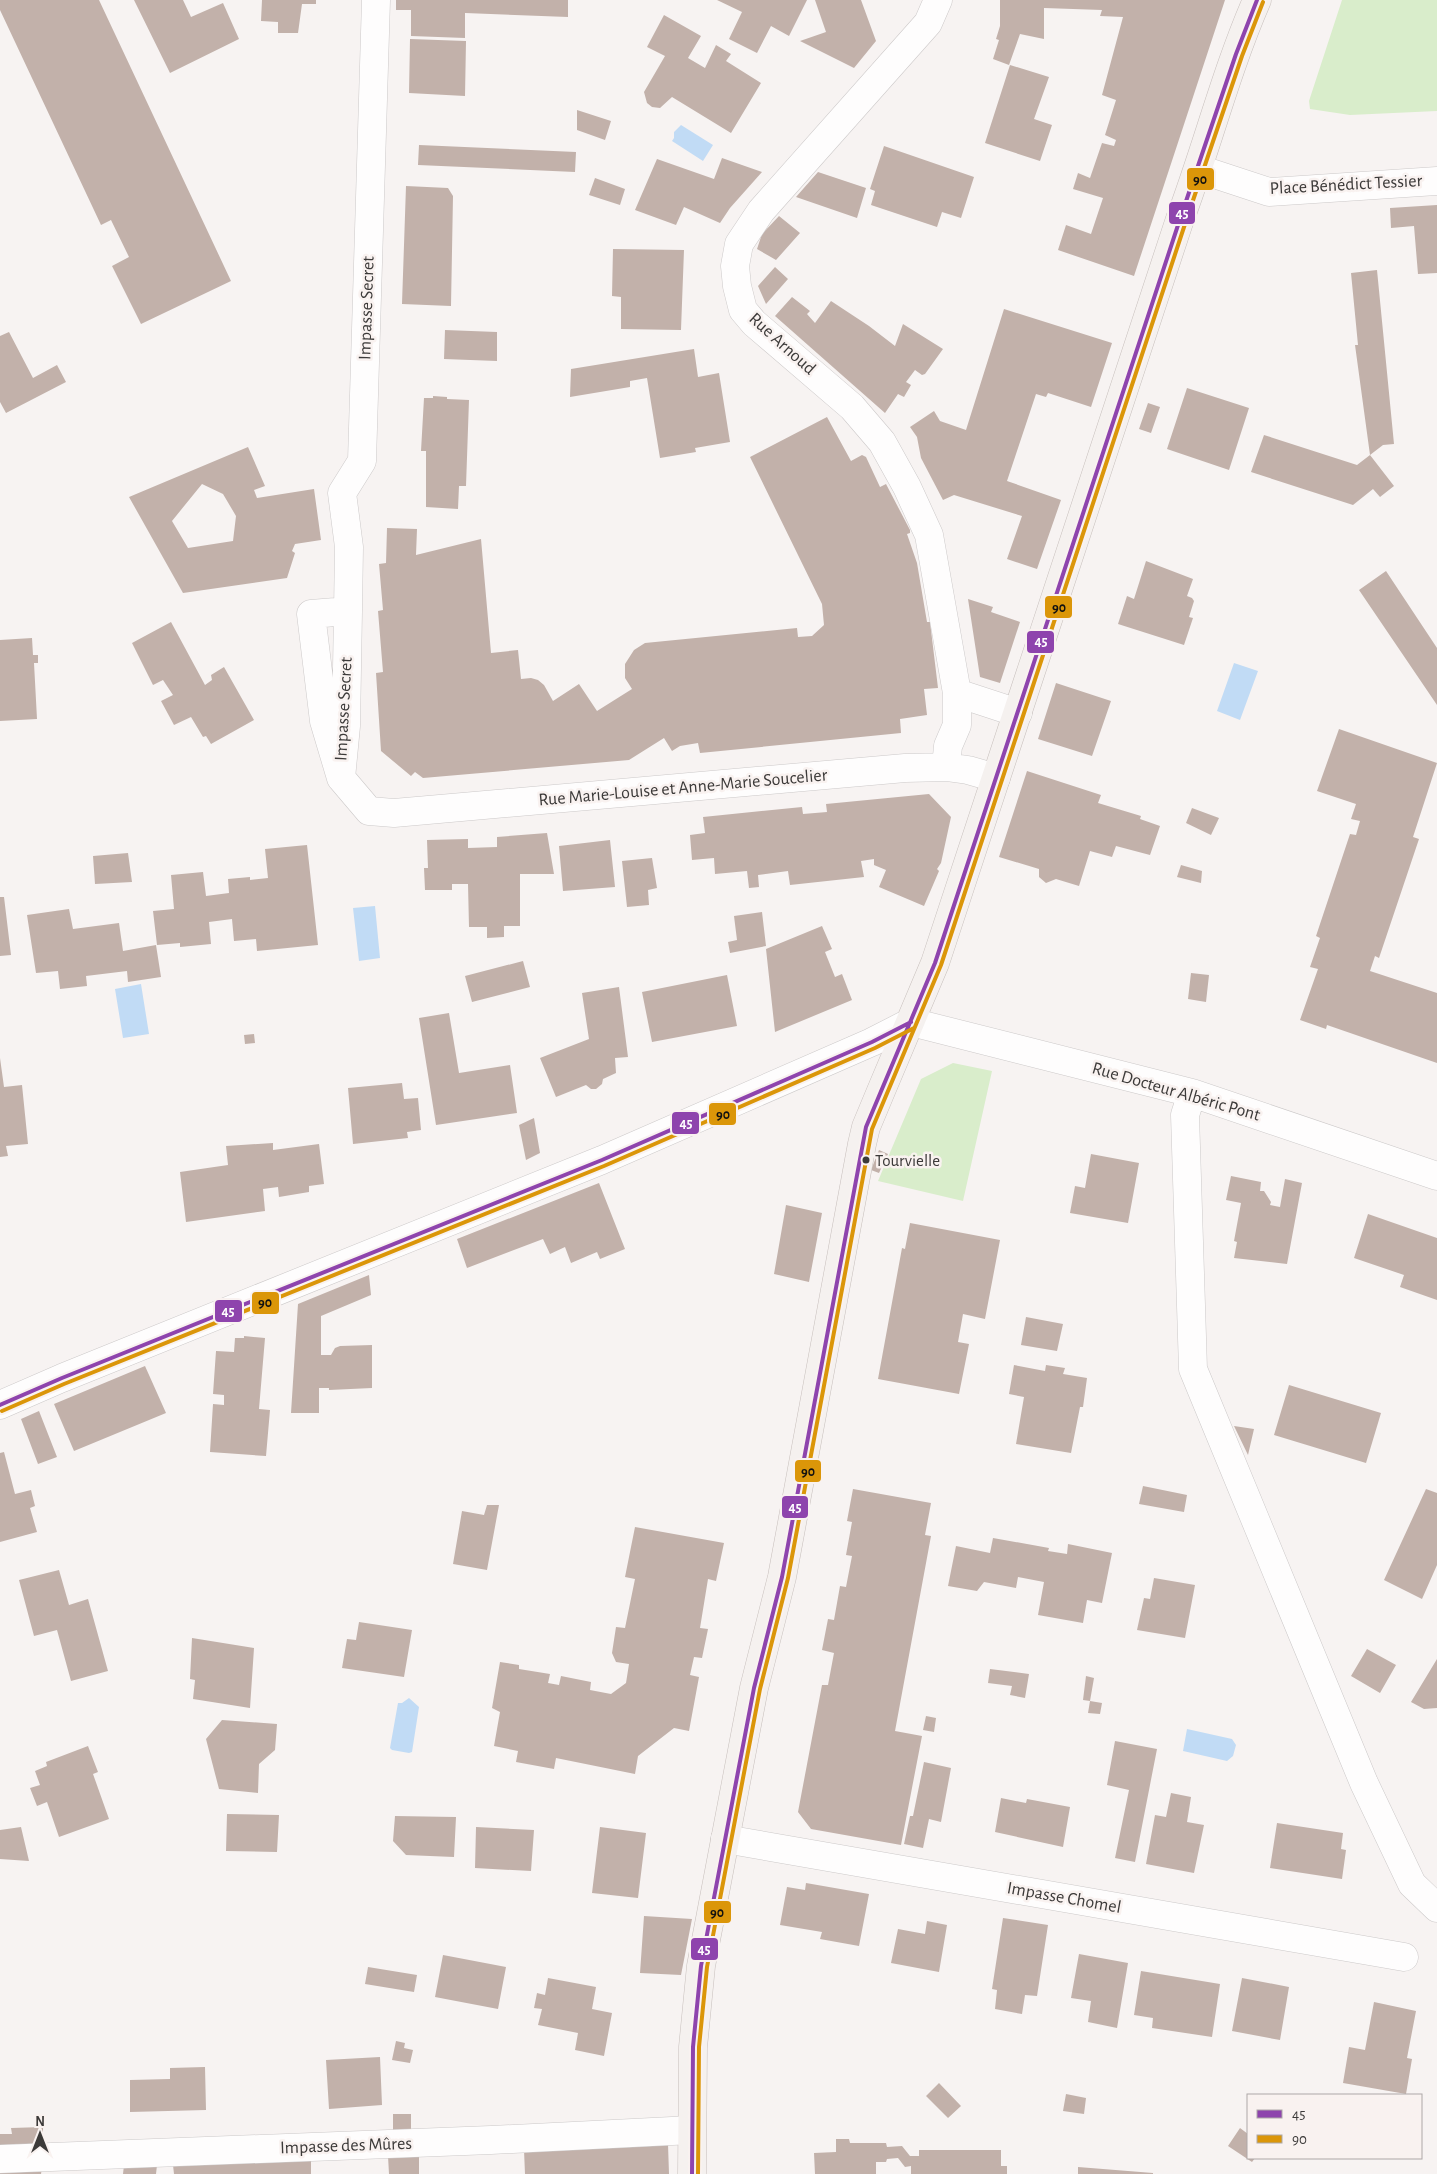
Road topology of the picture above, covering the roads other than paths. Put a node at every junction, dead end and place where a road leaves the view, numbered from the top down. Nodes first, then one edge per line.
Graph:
1 (376, 0) edge
2 (938, 0) edge
3 (1257, 0) edge
4 (1199, 169) junction
5 (1437, 181) edge
6 (348, 611) junction
7 (957, 693) junction
8 (1018, 713) junction
9 (946, 767) junction
10 (340, 778) junction
11 (996, 778) junction
12 (369, 811) joint
13 (911, 1022) junction
14 (1192, 1093) junction
15 (1437, 1176) edge
16 (0, 1405) edge
17 (725, 1839) junction
18 (1437, 1908) edge
19 (1404, 1957) dead end
20 (692, 2130) junction
21 (0, 2159) edge
22 (692, 2174) edge

1 - 6 street, Impasse Secret
2 - 7 street, Rue Arnoud
3 - 4 main road
4 - 5 street, Place Bénédict Tessier
4 - 8 main road
6 - 10 street, Impasse Secret
6 - 10 street, Impasse Secret
7 - 8 street
7 - 9 street, Rue Arnoud
8 - 11 main road
9 - 11 street, Rue Marie-Louise et Anne-Marie Soucelier
9 - 12 street, Rue Marie-Louise et Anne-Marie Soucelier
10 - 12 street, Impasse Secret
11 - 13 main road
13 - 14 street, Rue Docteur Albéric Pont
13 - 16 street
13 - 17 main road
14 - 15 street, Rue Docteur Albéric Pont
14 - 18 street
17 - 19 street, Impasse Chomel
17 - 20 main road
20 - 21 street, Impasse des Mûres
20 - 22 main road

